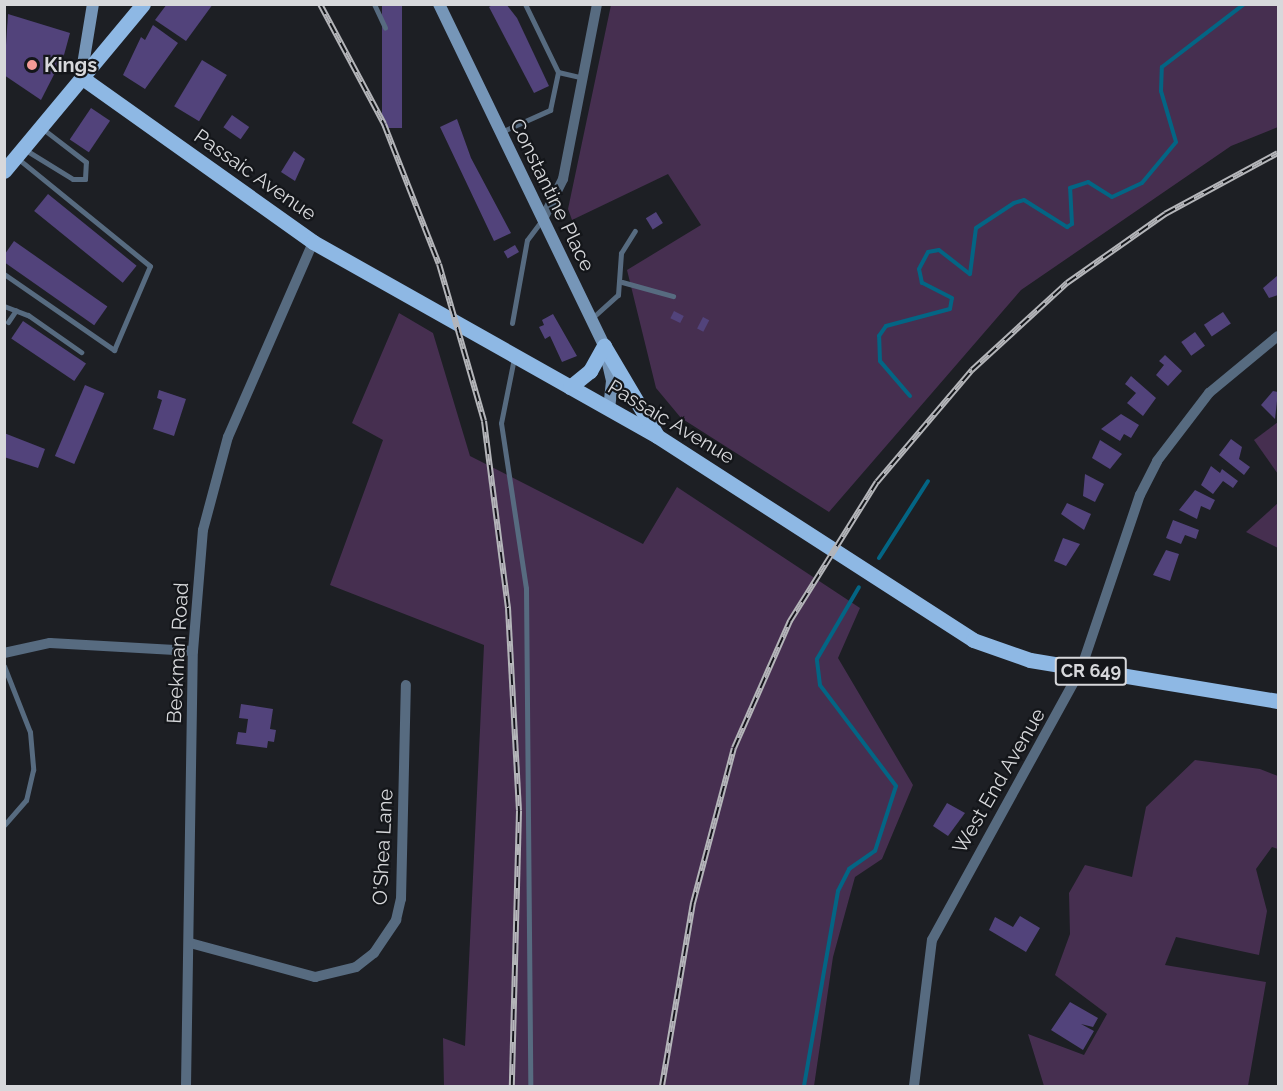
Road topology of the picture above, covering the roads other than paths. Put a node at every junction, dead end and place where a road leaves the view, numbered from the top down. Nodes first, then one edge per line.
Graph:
1 (93, 4) edge
2 (142, 4) edge
3 (374, 4) edge
4 (439, 4) edge
5 (525, 4) edge
6 (597, 4) edge
7 (385, 28) dead end
8 (558, 72) junction
9 (81, 77) junction
10 (583, 78) junction
11 (42, 127) junction
12 (500, 133) junction
13 (21, 153) junction
14 (4, 171) edge
15 (543, 219) junction
16 (635, 231) dead end
17 (313, 242) junction
18 (4, 274) edge
19 (622, 282) junction
20 (674, 296) dead end
21 (4, 306) edge
22 (16, 310) junction
23 (590, 320) junction
24 (8, 322) dead end
25 (512, 323) dead end
26 (1278, 336) edge
27 (604, 346) junction
28 (81, 352) dead end
29 (515, 354) junction
30 (570, 387) junction
31 (609, 408) junction
32 (657, 436) junction
33 (193, 651) junction
34 (4, 653) edge
35 (4, 666) edge
36 (1081, 669) junction
37 (406, 686) dead end
38 (1278, 701) edge
39 (4, 825) edge
40 (190, 943) junction
41 (186, 1086) edge
42 (530, 1086) edge
43 (914, 1086) edge

1 - 9 street
2 - 9 main road
3 - 7 lane
4 - 12 street, Constantine Place
5 - 8 lane
6 - 10 street
8 - 10 lane
8 - 12 lane
9 - 11 main road
9 - 17 main road, Passaic Avenue
10 - 15 street
11 - 13 main road
11 - 13 lane
12 - 15 street, Constantine Place
13 - 14 main road
13 - 18 lane
15 - 23 street, Constantine Place
15 - 25 lane
16 - 19 lane
17 - 29 main road, Passaic Avenue
17 - 33 street, Beekman Road
19 - 20 lane
19 - 23 lane
21 - 22 lane
22 - 24 lane
22 - 28 lane
23 - 27 street, Constantine Place
26 - 36 street, West End Avenue
27 - 30 main road
27 - 31 street, Constantine Place
27 - 32 main road
29 - 30 main road, Passaic Avenue
29 - 42 lane
30 - 31 main road, Passaic Avenue
31 - 32 main road, Passaic Avenue / CR 649
32 - 36 main road, Passaic Avenue / CR 649
33 - 34 street
33 - 40 street, Beekman Road
35 - 39 lane
36 - 38 main road, Passaic Avenue / CR 649
36 - 43 street, West End Avenue
37 - 40 street, O'Shea Lane
40 - 41 street, Beekman Road

